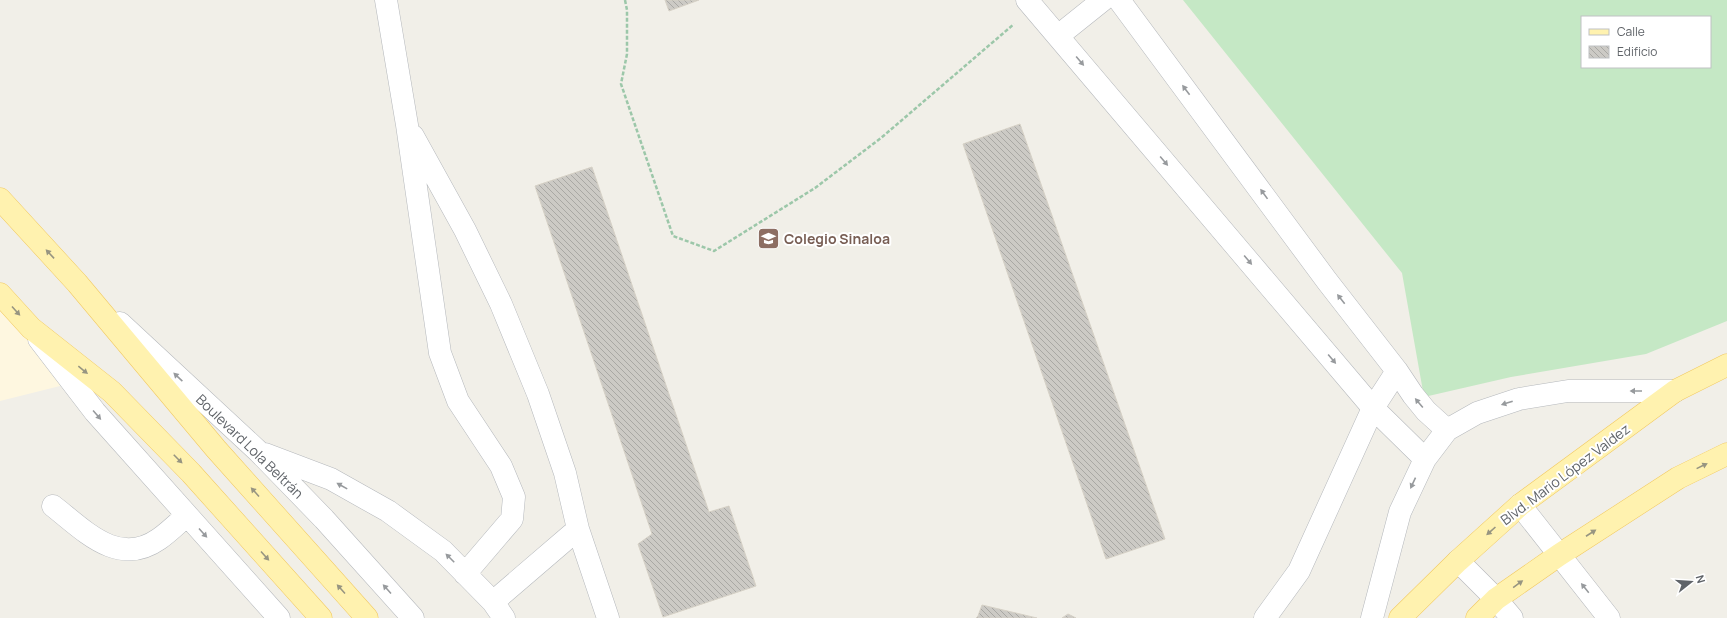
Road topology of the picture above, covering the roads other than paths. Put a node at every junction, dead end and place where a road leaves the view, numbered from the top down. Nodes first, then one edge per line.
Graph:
1 (386, 0) edge
2 (1104, 0) edge
3 (1119, 0) edge
4 (1030, 4) edge
5 (1058, 36) junction
6 (406, 125) junction
7 (0, 199) edge
8 (76, 283) junction
9 (0, 294) edge
10 (31, 328) junction
11 (1727, 366) edge
12 (1397, 371) junction
13 (1675, 391) junction
14 (1373, 408) junction
15 (1447, 430) junction
16 (259, 452) junction
17 (1727, 454) edge
18 (1425, 460) junction
19 (1520, 505) junction
20 (53, 506) dead end
21 (187, 515) junction
22 (578, 529) junction
23 (1559, 554) junction
24 (1458, 561) junction
25 (466, 574) junction
26 (1496, 599) junction
27 (498, 610) edge
28 (279, 618) edge
29 (321, 618) edge
30 (367, 618) edge
31 (413, 618) edge
32 (608, 618) edge
33 (1265, 618) edge
34 (1372, 618) edge
35 (1400, 618) edge
36 (1477, 618) edge
37 (1512, 618) edge
38 (1610, 618) edge

1 - 6 street
2 - 5 street
12 -> 3 street
4 - 5 street
5 -> 14 street
6 - 22 street
6 - 25 street
8 -> 7 main road, Boulevard Lola Beltrán
16 -> 8 street, Boulevard Lola Beltrán
30 -> 8 main road, Boulevard Lola Beltrán
9 -> 10 main road
10 -> 21 street
10 -> 29 main road
11 - 13 main road, Blvd. Mario López Valdez
12 - 14 street
15 -> 12 street
13 -> 15 street
13 - 19 main road, Blvd. Mario López Valdez
14 - 18 street
14 - 33 street
15 - 18 street
25 -> 16 street
31 -> 16 street, Boulevard Lola Beltrán
23 -> 17 main road
18 -> 34 street
19 - 23 street
19 -> 24 main road, Blvd. Mario López Valdez
20 - 21 street
21 -> 28 street
22 - 27 street
22 - 32 street
26 -> 23 main road
38 -> 23 street
24 - 26 street
24 - 35 main road, Blvd. Mario López Valdez
25 - 27 street
26 - 36 main road
26 - 37 street

